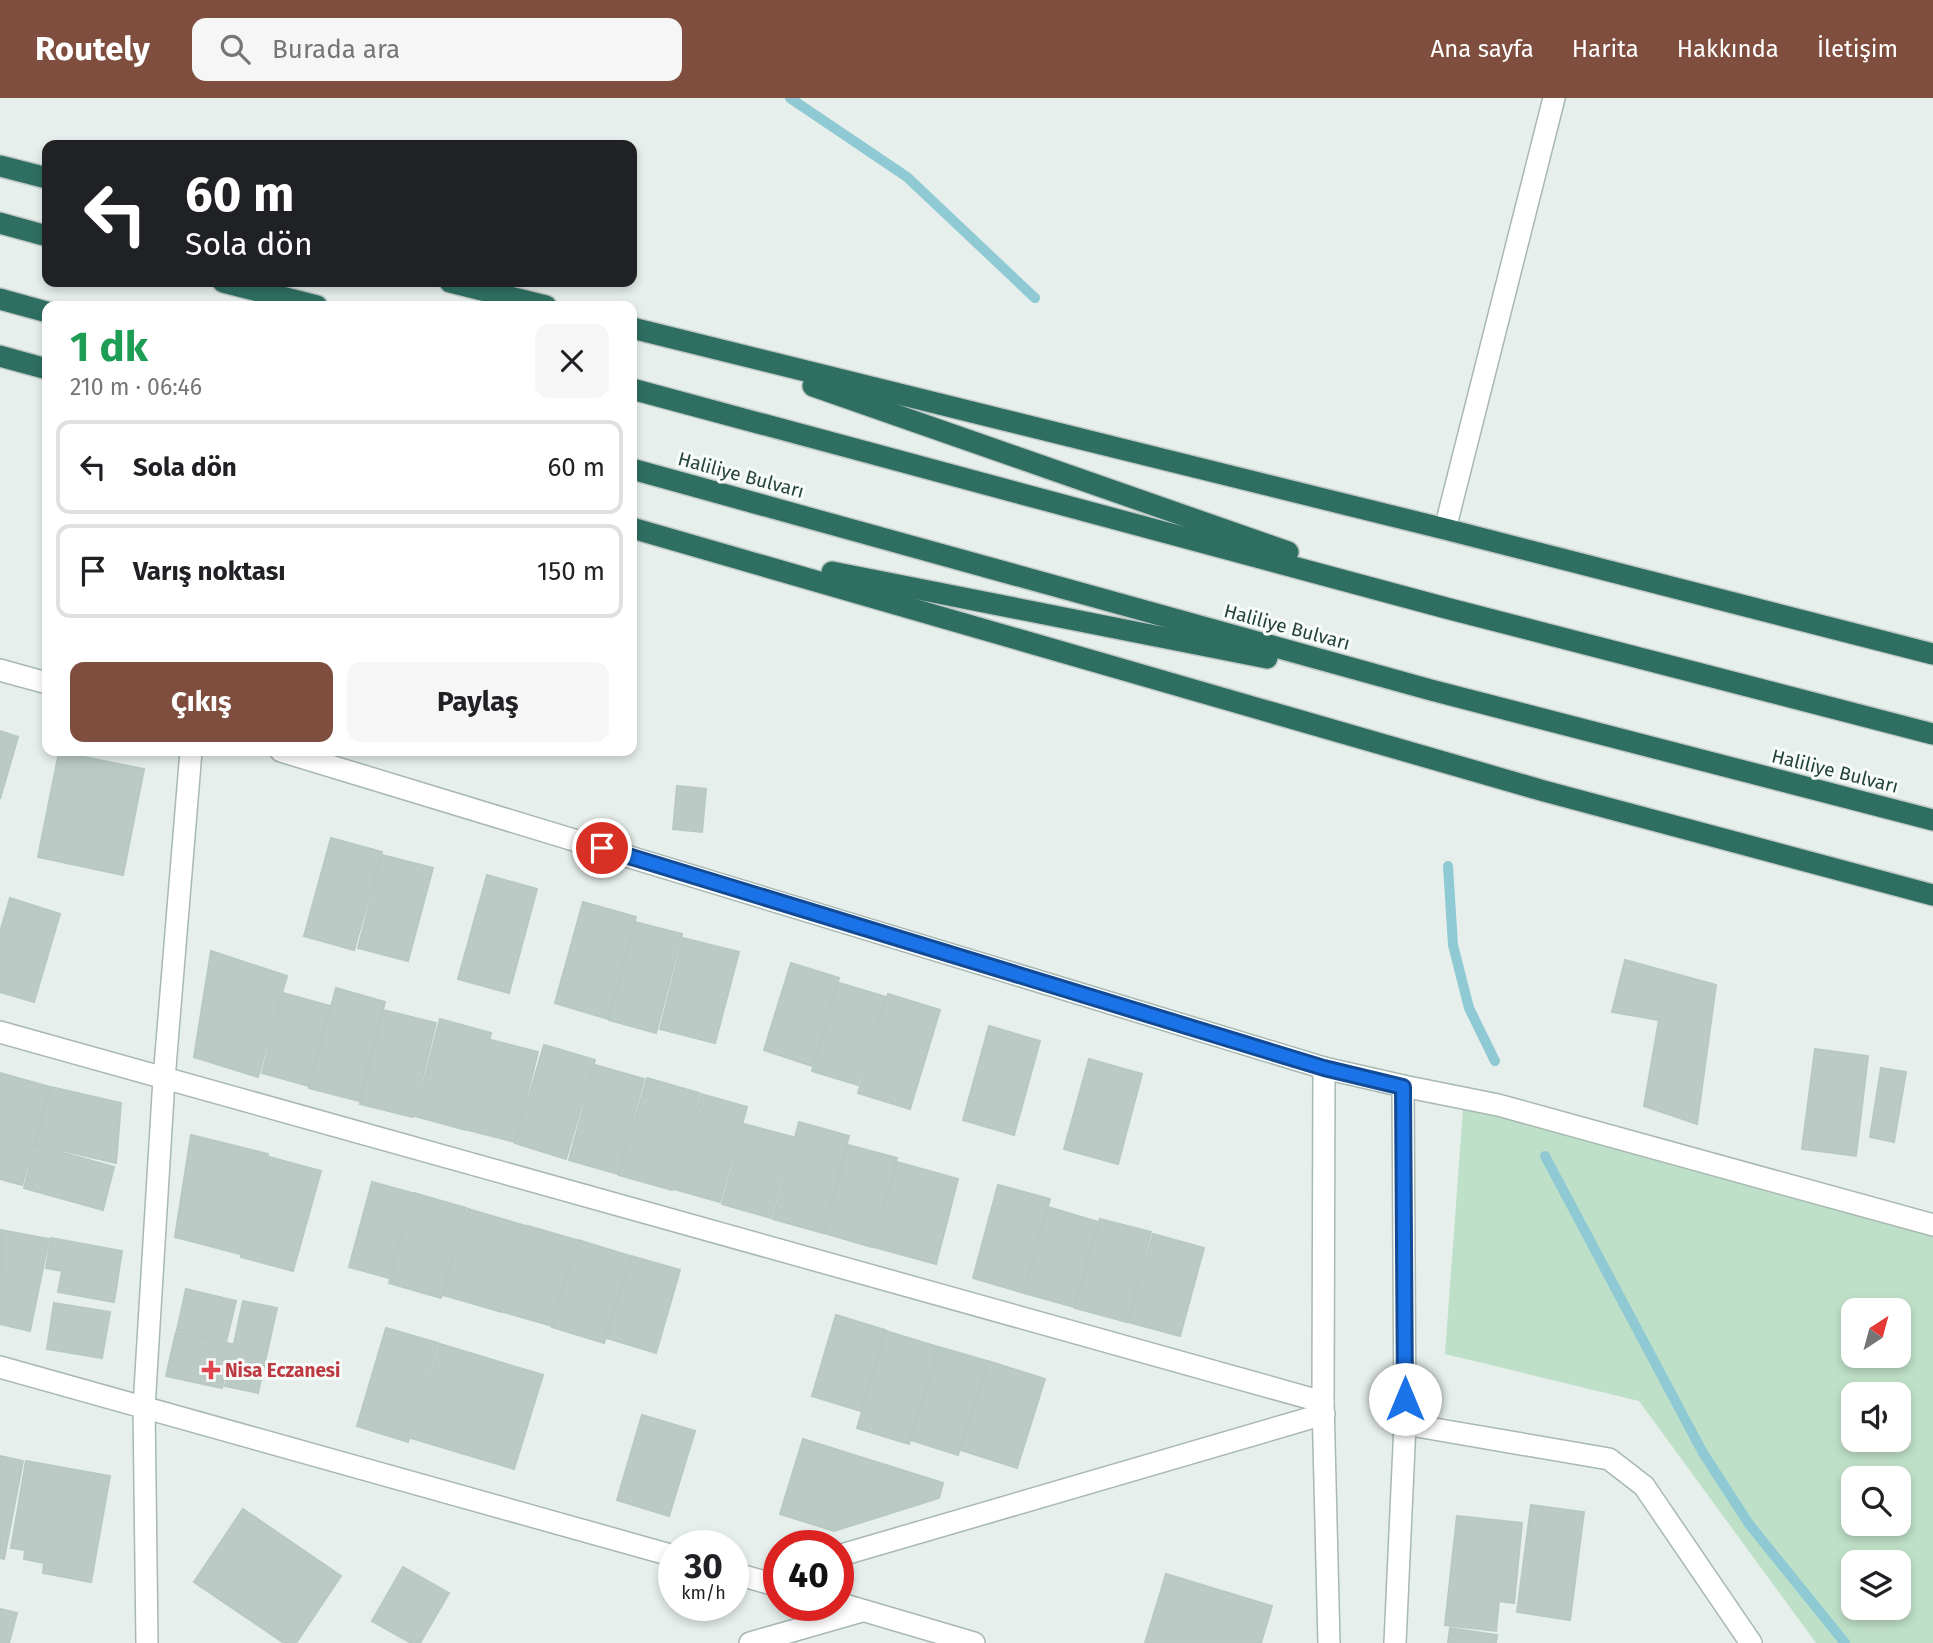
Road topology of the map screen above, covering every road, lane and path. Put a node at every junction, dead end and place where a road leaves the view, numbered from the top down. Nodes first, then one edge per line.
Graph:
1 (1553, 98) edge
2 (0, 166) edge
3 (42, 177) edge
4 (0, 223) edge
5 (42, 235) edge
6 (243, 287) edge
7 (470, 287) edge
8 (0, 299) edge
9 (297, 301) edge
10 (526, 301) edge
11 (42, 311) edge
12 (637, 329) edge
13 (695, 344) junction
14 (0, 356) edge
15 (42, 368) edge
16 (637, 390) edge
17 (637, 470) edge
18 (637, 529) edge
19 (1445, 529) junction
20 (692, 544) junction
21 (1446, 608) junction
22 (1933, 654) edge
23 (0, 670) edge
24 (42, 682) edge
25 (1431, 690) junction
26 (1933, 734) edge
27 (191, 756) edge
28 (297, 756) edge
29 (1933, 820) edge
30 (1933, 895) edge
31 (0, 1032) edge
32 (1324, 1068) junction
33 (164, 1079) junction
34 (1403, 1087) junction
35 (1933, 1225) edge
36 (0, 1367) edge
37 (144, 1407) junction
38 (1323, 1408) junction
39 (1405, 1424) junction
40 (854, 1551) edge
41 (658, 1552) edge
42 (749, 1578) edge
43 (763, 1578) edge
44 (757, 1580) junction
45 (763, 1582) edge
46 (854, 1608) edge
47 (863, 1611) junction
48 (148, 1643) edge
49 (750, 1643) edge
50 (974, 1643) edge
51 (1329, 1643) edge
52 (1395, 1643) edge
53 (1751, 1643) edge

1 - 19 street
2 - 3 highway
4 - 5 highway
6 - 9 highway
7 - 10 highway
8 - 11 highway
12 - 13 highway
13 - 19 highway
13 - 21 highway
14 - 15 highway
16 - 21 highway
17 - 25 highway, Haliliye Bulvarı
18 - 20 highway
19 - 22 highway
20 - 25 highway
20 - 30 highway
21 - 26 highway
23 - 24 street
25 - 29 highway, Haliliye Bulvarı
27 - 33 street
28 - 32 street
31 - 33 street
32 - 34 street
32 - 38 street
33 - 37 street
33 - 38 street
34 - 35 street
34 - 39 street
36 - 37 street
37 - 41 street
37 - 48 street
38 - 40 street
38 - 51 street
39 - 52 street
39 - 53 street
42 - 44 street
43 - 44 street
44 - 45 street
46 - 47 street
47 - 49 street
47 - 50 street

